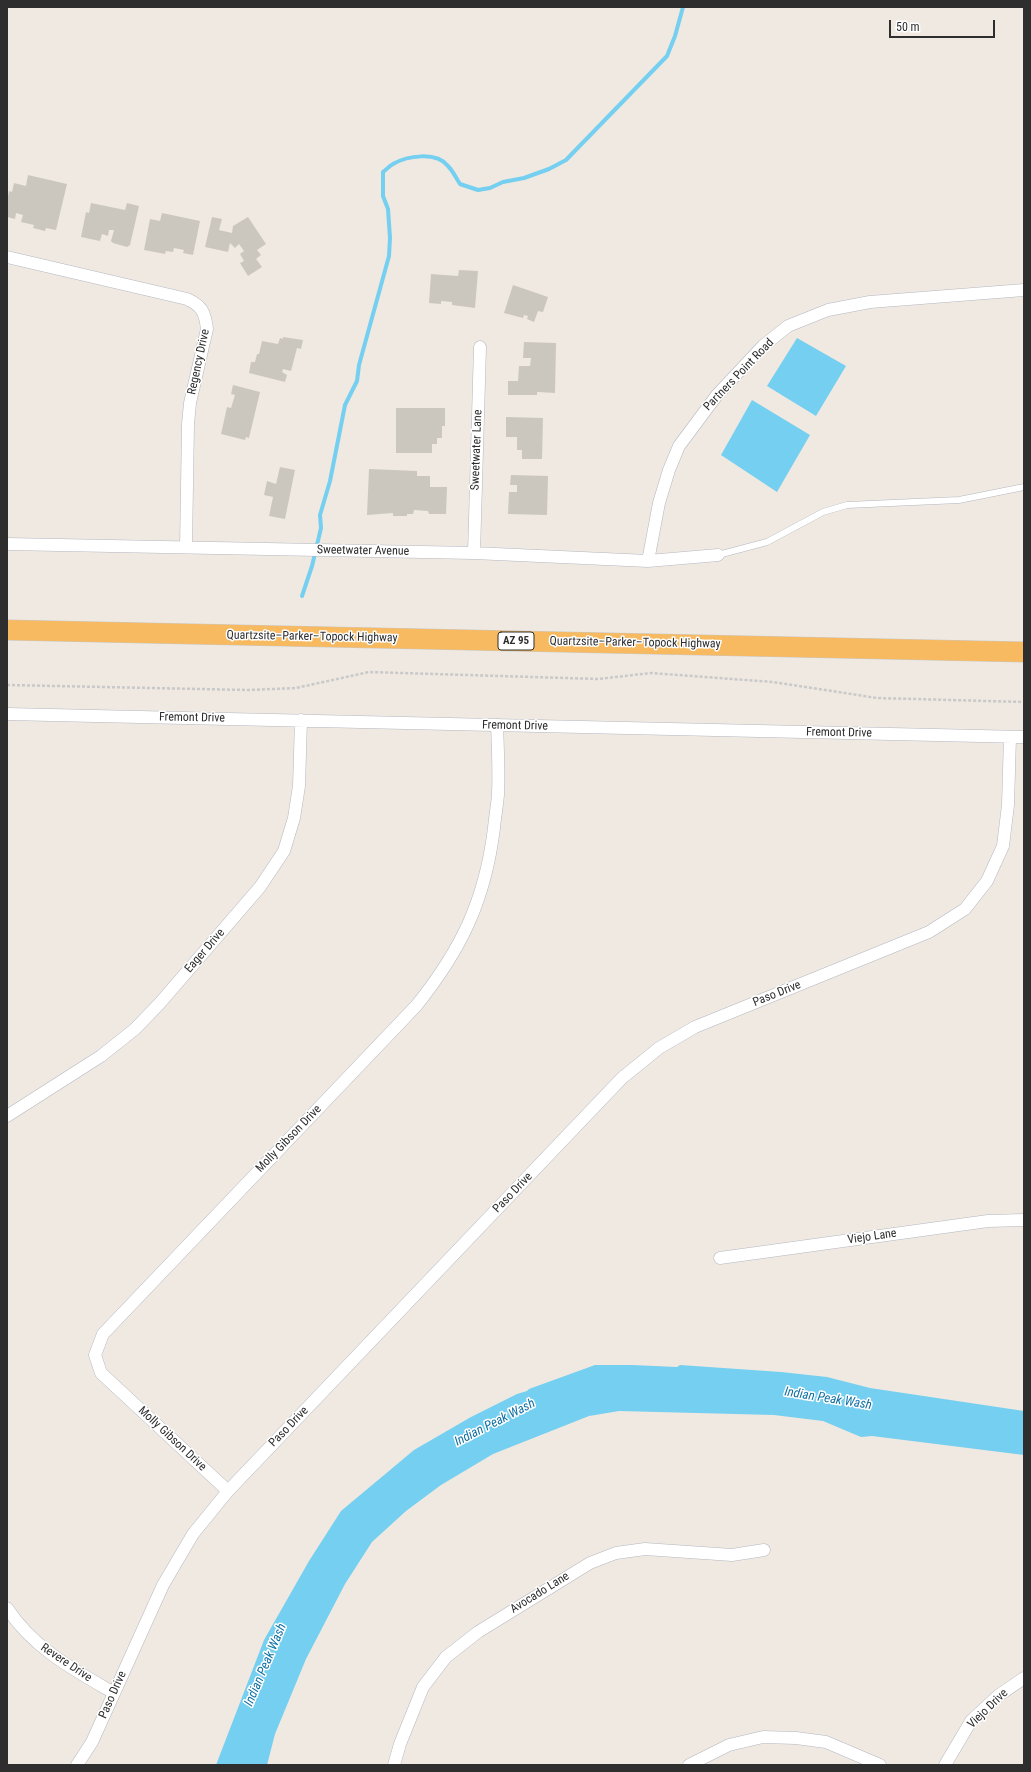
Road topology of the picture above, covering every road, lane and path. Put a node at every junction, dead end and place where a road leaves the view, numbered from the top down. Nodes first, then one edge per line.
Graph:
1 (7, 257) edge
2 (1024, 290) edge
3 (480, 348) dead end
4 (1024, 487) edge
5 (7, 544) edge
6 (186, 547) junction
7 (474, 553) junction
8 (718, 555) joint
9 (648, 561) junction
10 (7, 630) edge
11 (1024, 652) edge
12 (7, 685) edge
13 (1024, 702) edge
14 (7, 714) edge
15 (301, 720) junction
16 (498, 725) junction
17 (1010, 737) junction
18 (1024, 737) edge
19 (7, 1116) edge
20 (1024, 1220) edge
21 (720, 1258) dead end
22 (228, 1491) junction
23 (764, 1550) dead end
24 (7, 1608) edge
25 (1024, 1678) edge
26 (114, 1694) junction
27 (77, 1765) edge
28 (394, 1765) edge
29 (689, 1765) edge
30 (880, 1765) edge
31 (945, 1765) edge

1 - 6 street, Regency Drive
2 - 9 street, Partners Point Road
3 - 7 street, Sweetwater Lane
4 - 8 lane
5 - 6 street, Sweetwater Avenue
6 - 7 street, Sweetwater Avenue
7 - 9 street, Sweetwater Avenue
8 - 9 street, Sweetwater Avenue
10 - 11 highway, Quartzsite–Parker–Topock Highway / AZ 95
12 - 13 path
14 - 15 street, Fremont Drive
15 - 16 street, Fremont Drive
15 - 19 street, Eager Drive
16 - 17 street, Fremont Drive
16 - 22 street, Molly Gibson Drive
17 - 18 street, Fremont Drive
17 - 22 street, Paso Drive
20 - 21 street, Viejo Lane
22 - 26 street, Paso Drive
23 - 28 street, Avocado Lane
24 - 26 street, Revere Drive
25 - 31 street, Viejo Drive
26 - 27 street, Paso Drive
29 - 30 street

